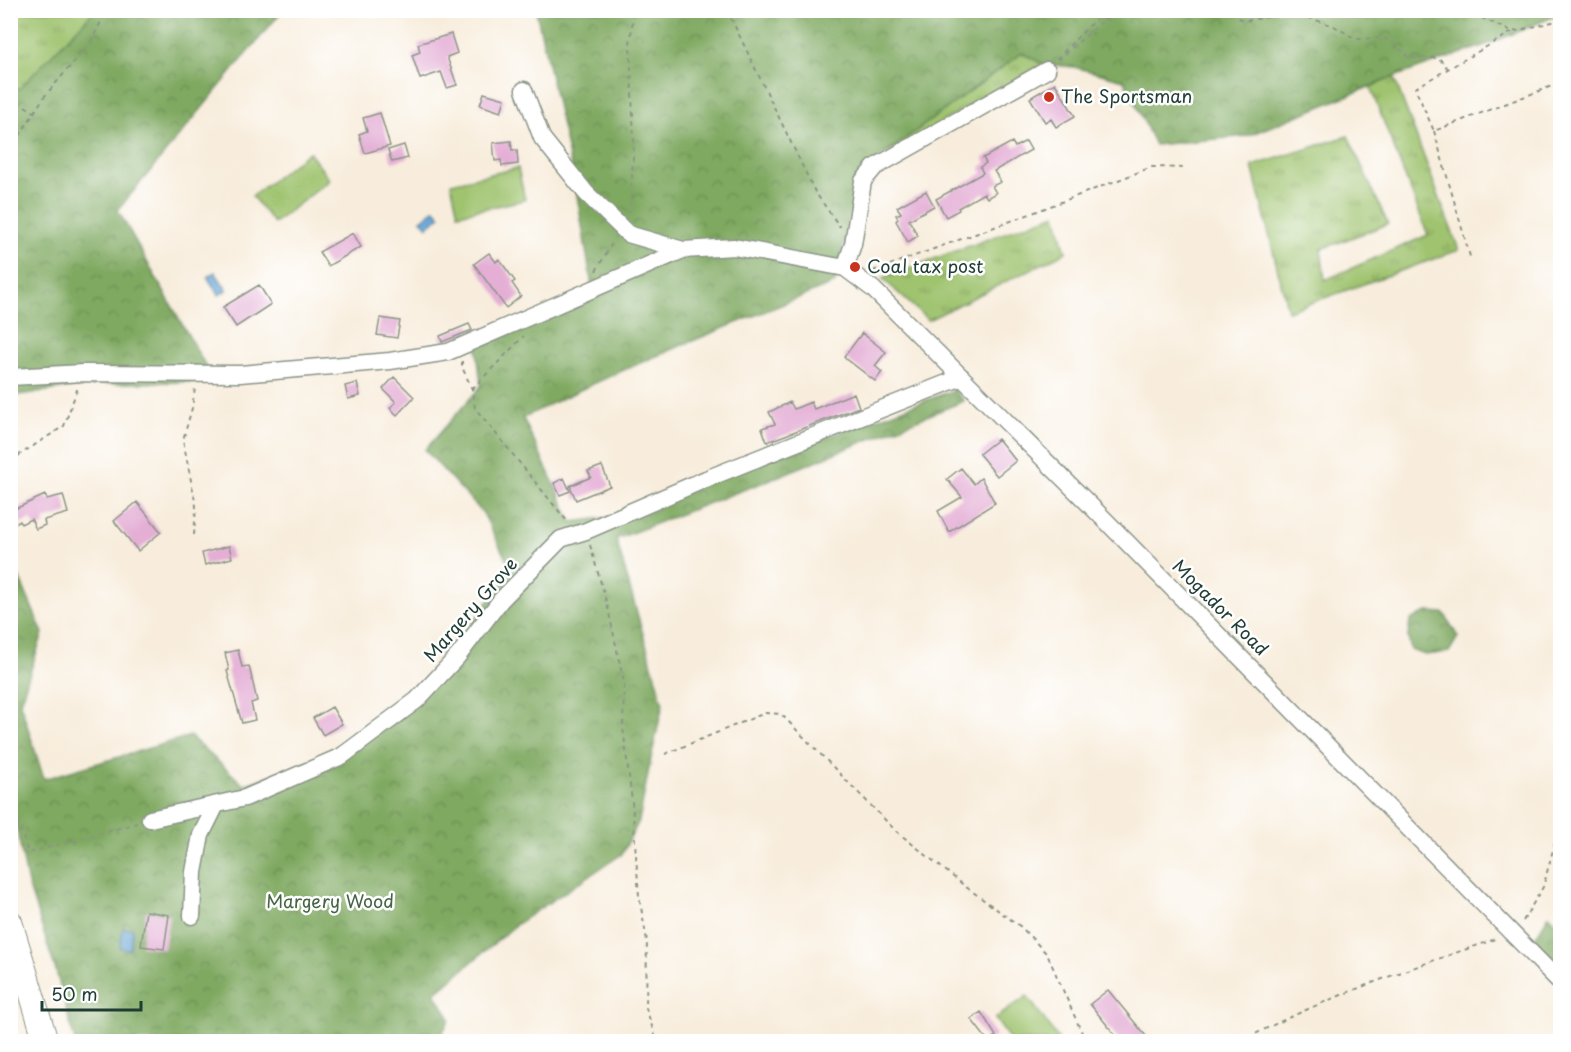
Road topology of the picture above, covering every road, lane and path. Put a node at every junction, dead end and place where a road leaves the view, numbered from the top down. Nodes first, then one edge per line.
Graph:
1 (107, 10) edge
2 (634, 10) edge
3 (726, 10) edge
4 (1104, 10) edge
5 (1110, 10) edge
6 (1124, 10) edge
7 (1235, 10) edge
8 (1465, 10) edge
9 (1104, 20) junction
10 (1560, 21) edge
11 (1512, 32) junction
12 (1448, 69) junction
13 (1047, 70) junction
14 (1560, 83) edge
15 (525, 90) dead end
16 (10, 96) edge
17 (34, 112) junction
18 (1434, 131) junction
19 (10, 151) edge
20 (1186, 168) dead end
21 (621, 227) junction
22 (853, 244) junction
23 (683, 250) junction
24 (1471, 260) dead end
25 (851, 272) junction
26 (593, 276) dead end
27 (528, 332) dead end
28 (462, 348) junction
29 (83, 373) junction
30 (197, 374) junction
31 (10, 377) edge
32 (962, 377) junction
33 (471, 389) junction
34 (10, 461) edge
35 (586, 531) junction
36 (194, 535) dead end
37 (665, 754) dead end
38 (10, 794) edge
39 (216, 805) junction
40 (150, 819) joint
41 (1560, 824) edge
42 (192, 916) dead end
43 (10, 922) edge
44 (1512, 933) junction
45 (1560, 982) edge
46 (46, 1041) edge
47 (657, 1041) edge
48 (1086, 1041) edge
49 (1240, 1041) edge

1 - 17 path
2 - 21 path
3 - 22 path
4 - 13 path
5 - 9 path
6 - 9 path
7 - 12 path
8 - 11 path
9 - 13 path
10 - 11 path
11 - 12 path
12 - 18 path
13 - 22 street
14 - 18 path
15 - 21 street
16 - 17 path
17 - 19 path
18 - 24 path
20 - 25 path
21 - 23 street
21 - 26 path
22 - 25 street
23 - 25 street
23 - 28 street
25 - 32 street, Mogador Road
27 - 33 path
28 - 30 street
28 - 33 path
29 - 30 street
29 - 31 street
29 - 34 path
30 - 36 path
32 - 35 street, Margery Grove
32 - 44 street, Mogador Road
33 - 35 path
35 - 39 street, Margery Grove
35 - 47 path
37 - 48 path
38 - 40 path
39 - 40 street, Margery Grove
39 - 42 street
41 - 44 path
43 - 46 highway
44 - 45 street, Mogador Road
44 - 49 path

